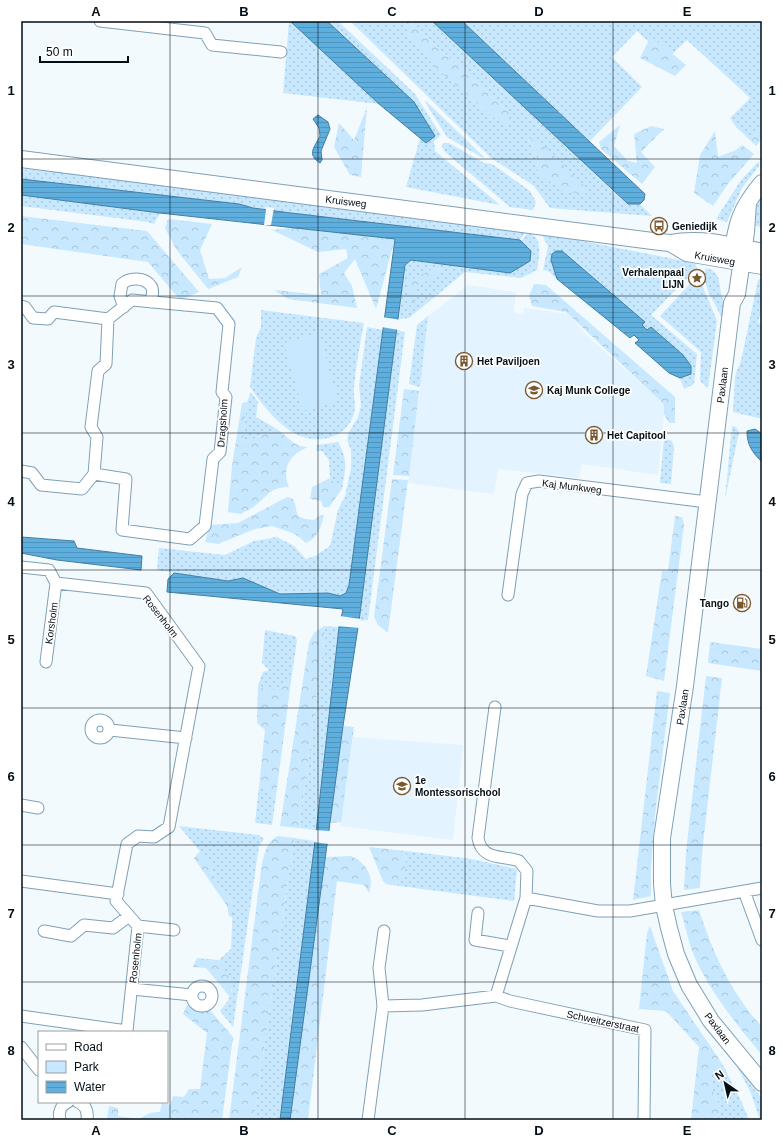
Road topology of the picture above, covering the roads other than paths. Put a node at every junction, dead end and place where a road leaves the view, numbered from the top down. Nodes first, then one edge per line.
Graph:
1 (100, 21) edge
2 (281, 52) dead end
3 (21, 159) edge
4 (762, 183) edge
5 (762, 252) edge
6 (738, 254) junction
7 (762, 266) edge
8 (151, 302) junction
9 (21, 306) edge
10 (124, 307) junction
11 (108, 319) junction
12 (21, 471) edge
13 (94, 474) junction
14 (707, 502) junction
15 (21, 567) edge
16 (56, 583) junction
17 (508, 595) dead end
18 (46, 662) dead end
19 (495, 707) dead end
20 (110, 730) dead end
21 (186, 738) junction
22 (21, 805) edge
23 (38, 808) dead end
24 (21, 881) edge
25 (762, 888) edge
26 (744, 891) junction
27 (118, 894) junction
28 (526, 898) junction
29 (664, 906) junction
30 (478, 913) dead end
31 (129, 916) junction
32 (138, 926) junction
33 (174, 930) dead end
34 (44, 931) dead end
35 (384, 931) dead end
36 (762, 940) edge
37 (510, 946) junction
38 (132, 989) junction
39 (192, 995) dead end
40 (496, 996) junction
41 (383, 1006) junction
42 (21, 1016) edge
43 (120, 1031) edge
44 (127, 1031) edge
45 (21, 1047) edge
46 (38, 1069) edge
47 (762, 1083) edge
48 (64, 1103) edge
49 (81, 1103) edge
50 (369, 1116) edge
51 (60, 1120) edge
52 (87, 1120) edge
53 (379, 1120) edge
54 (644, 1120) edge

1 - 2 street
3 - 6 street, Kruisweg
4 - 6 street, Paxlaan
5 - 6 street, Kruisweg
6 - 7 street, Kruisweg
6 - 14 street, Paxlaan
8 - 10 street, Dragsholm
8 - 10 street
8 - 13 street, Dragsholm
9 - 11 street
10 - 11 street, Dragsholm
11 - 13 street
12 - 13 street
14 - 17 street, Kaj Munkweg
14 - 29 street, Paxlaan
15 - 16 street
16 - 18 street, Korsholm
16 - 21 street, Rosenholm
19 - 28 street
20 - 21 street
21 - 27 street, Rosenholm
22 - 23 street
24 - 27 street
25 - 26 street
26 - 29 street
26 - 36 street
27 - 31 street, Rosenholm
28 - 29 street
28 - 37 street
29 - 47 street, Paxlaan
30 - 37 street
31 - 32 street, Rosenholm
31 - 34 street, Rosenholm
32 - 33 street, Rosenholm
32 - 38 street, Rosenholm
35 - 41 street
37 - 40 street
38 - 39 street, Rosenholm
38 - 44 street, Rosenholm
40 - 41 street, Schweitzerstraat
40 - 54 street, Schweitzerstraat
41 - 50 street
42 - 43 street, Rosenholm
45 - 46 street
48 - 51 street
49 - 52 street
50 - 53 street

